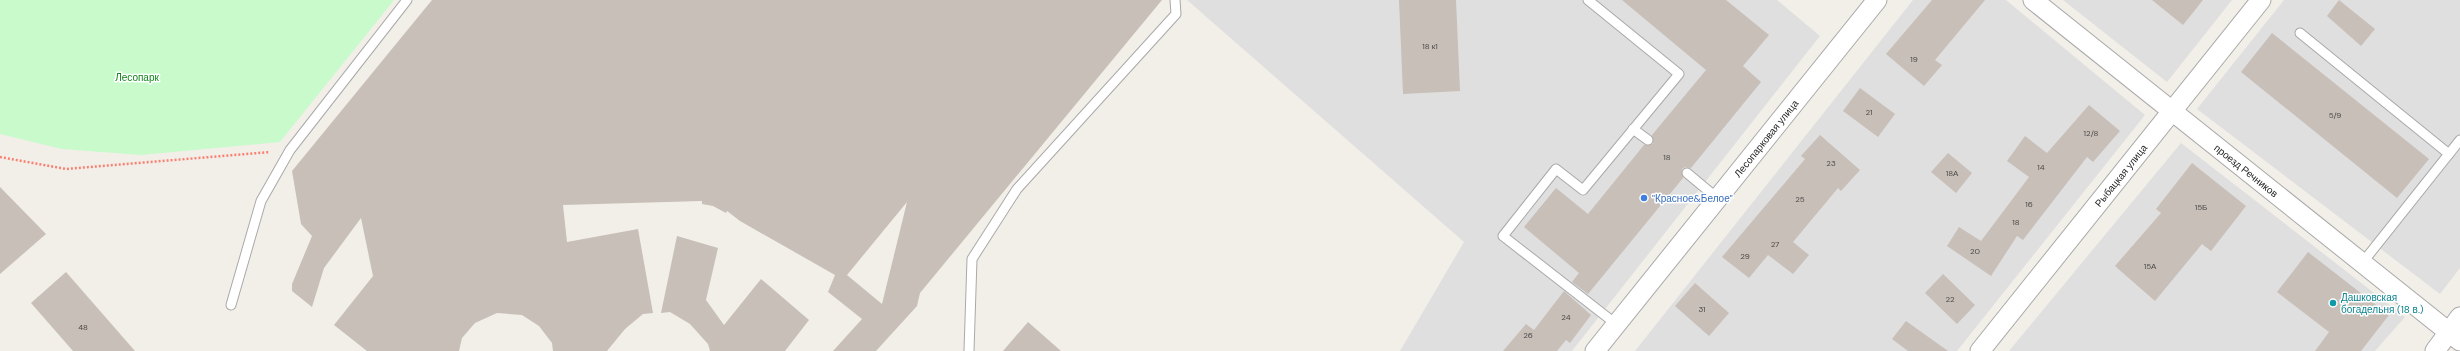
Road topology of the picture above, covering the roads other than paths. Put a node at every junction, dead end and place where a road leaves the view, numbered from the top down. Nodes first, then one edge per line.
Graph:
1 (407, 0) edge
2 (1175, 0) edge
3 (1588, 0) edge
4 (1877, 0) edge
5 (2033, 0) edge
6 (2255, 2) edge
7 (2300, 33) dead end
8 (2173, 111) junction
9 (1633, 129) junction
10 (1648, 140) dead end
11 (2460, 140) edge
12 (2449, 154) junction
13 (1686, 173) dead end
14 (1717, 198) junction
15 (2363, 262) junction
16 (231, 305) dead end
17 (2460, 317) edge
18 (1616, 324) junction
19 (2454, 337) edge
20 (969, 351) edge
21 (1595, 351) edge
22 (1980, 351) edge
23 (2435, 351) edge

1 - 16 lane
2 - 20 lane
3 - 9 lane
4 - 14 street, Лесопарковая улица
5 - 8 street, проезд Речников
6 - 8 street, Рыбацкая улица
7 - 12 lane
8 - 15 street, проезд Речников
8 - 22 street, Рыбацкая улица
9 - 10 lane
9 - 18 lane
11 - 12 lane
12 - 15 lane
13 - 14 lane
14 - 18 street, Лесопарковая улица
15 - 19 street, проезд Речников
17 - 19 street
18 - 21 street, Лесопарковая улица
19 - 23 street

